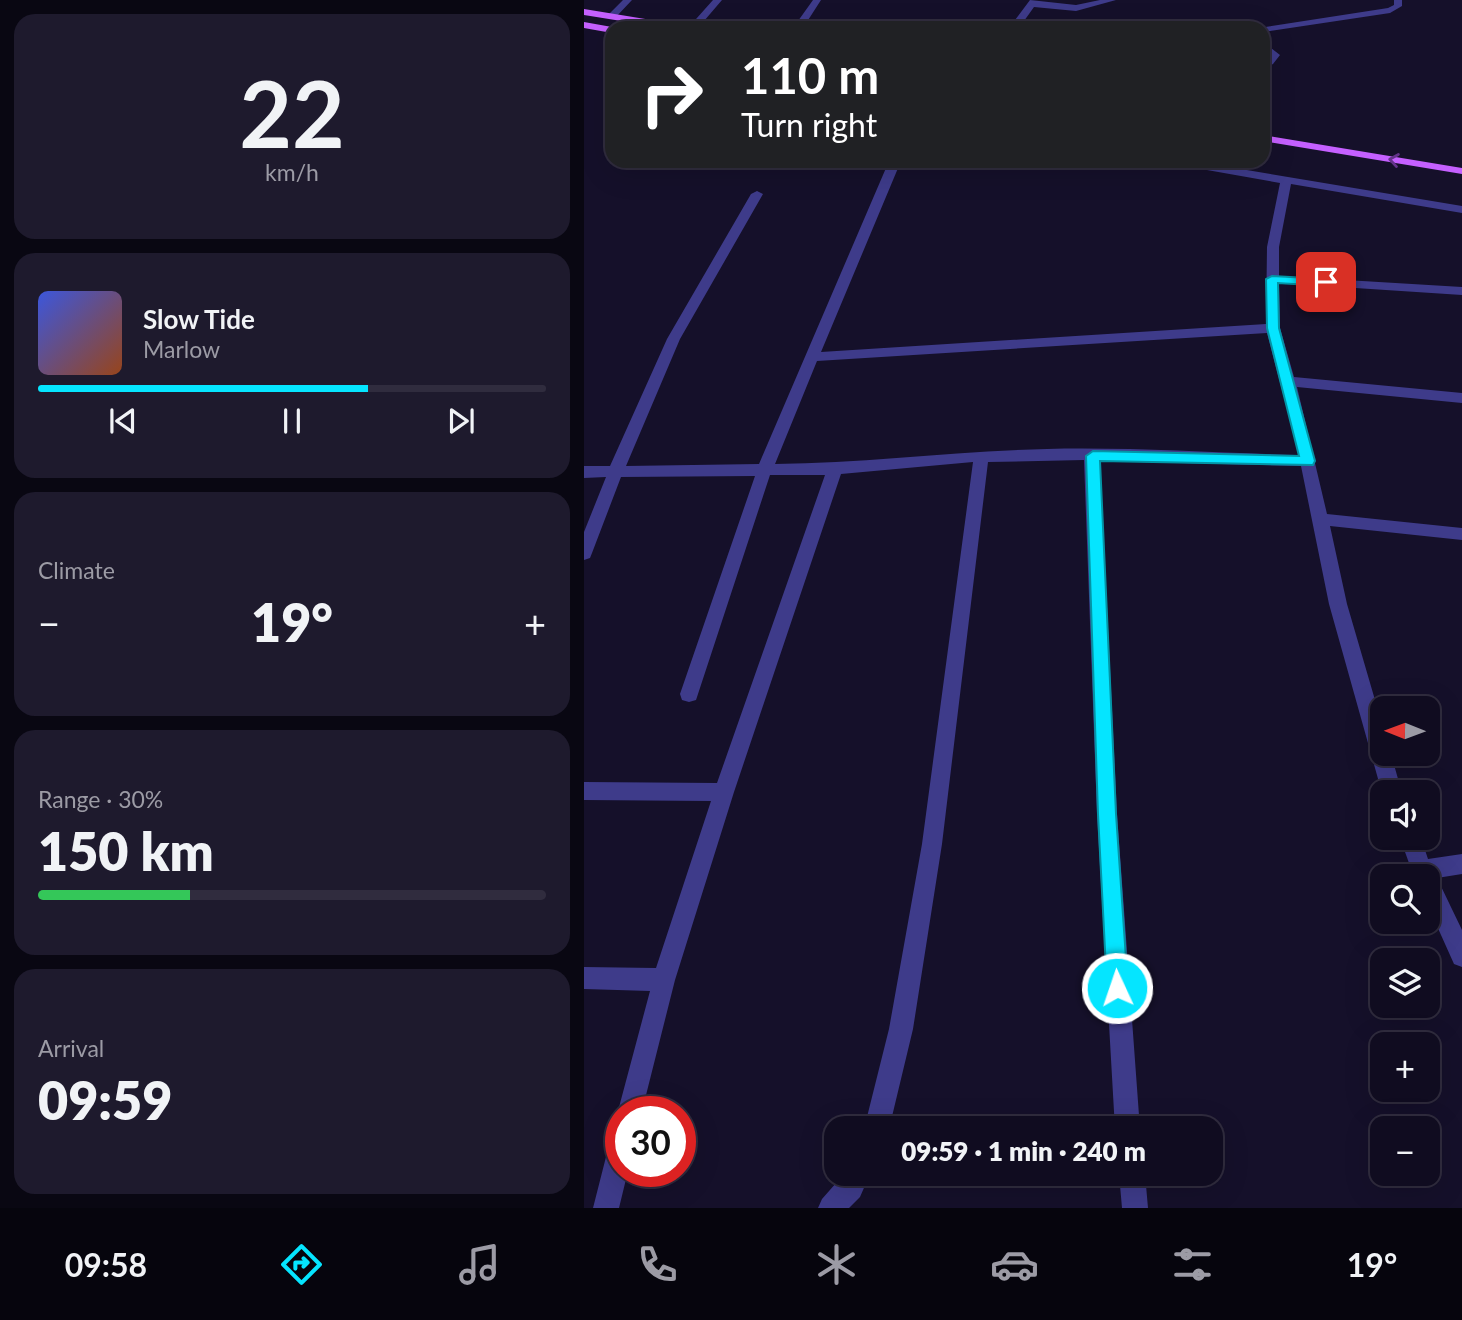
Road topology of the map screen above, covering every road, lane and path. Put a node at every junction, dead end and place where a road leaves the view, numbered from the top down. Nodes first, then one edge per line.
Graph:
1 (628, 0) edge
2 (718, 0) edge
3 (817, 0) edge
4 (1112, 0) edge
5 (1398, 0) edge
6 (1033, 2) edge
7 (584, 12) edge
8 (612, 16) junction
9 (641, 21) edge
10 (699, 21) edge
11 (803, 21) edge
12 (1019, 21) edge
13 (584, 25) edge
14 (1270, 28) edge
15 (605, 29) edge
16 (1270, 128) edge
17 (1270, 139) edge
18 (1461, 160) edge
19 (892, 168) edge
20 (1217, 168) edge
21 (1461, 171) edge
22 (1286, 179) junction
23 (757, 194) dead end
24 (1461, 210) edge
25 (1272, 279) junction
26 (1461, 291) edge
27 (1273, 328) junction
28 (813, 357) junction
29 (1288, 381) junction
30 (1461, 398) edge
31 (1093, 456) junction
32 (981, 457) junction
33 (1308, 461) junction
34 (835, 469) junction
35 (764, 471) junction
36 (584, 472) edge
37 (615, 472) junction
38 (1320, 519) junction
39 (1461, 534) edge
40 (584, 553) edge
41 (689, 694) dead end
42 (1388, 780) edge
43 (584, 791) edge
44 (724, 792) junction
45 (1461, 864) edge
46 (1440, 872) edge
47 (1440, 910) edge
48 (1461, 957) edge
49 (584, 978) edge
50 (664, 980) junction
51 (634, 1096) edge
52 (879, 1116) edge
53 (1127, 1116) edge
54 (852, 1186) edge
55 (1133, 1186) edge
56 (611, 1187) edge
57 (606, 1208) edge
58 (831, 1208) edge
59 (1135, 1208) edge

1 - 8 street
2 - 10 street
3 - 11 street
4 - 6 street
5 - 14 street
6 - 12 street
7 - 8 main road
8 - 9 main road
13 - 15 main road
16 - 18 main road
21 -> 17 main road
19 - 28 street
20 - 22 street
22 - 24 street
22 - 25 street
23 - 37 street
25 - 26 street
25 - 27 street
27 - 28 street
27 - 29 street
28 - 35 street
29 - 30 street
29 - 33 street
31 - 32 street
31 - 33 street
31 - 53 street
32 - 34 street
32 - 52 street
33 - 38 street
34 - 35 street
34 - 44 street
35 - 37 street
35 - 41 street
36 - 37 street
37 - 40 street
38 - 39 street
38 - 42 street
43 - 44 street
44 - 50 street
45 - 46 street
47 - 48 street
49 - 50 street
50 - 51 street
54 - 58 street
55 - 59 street
56 - 57 street

